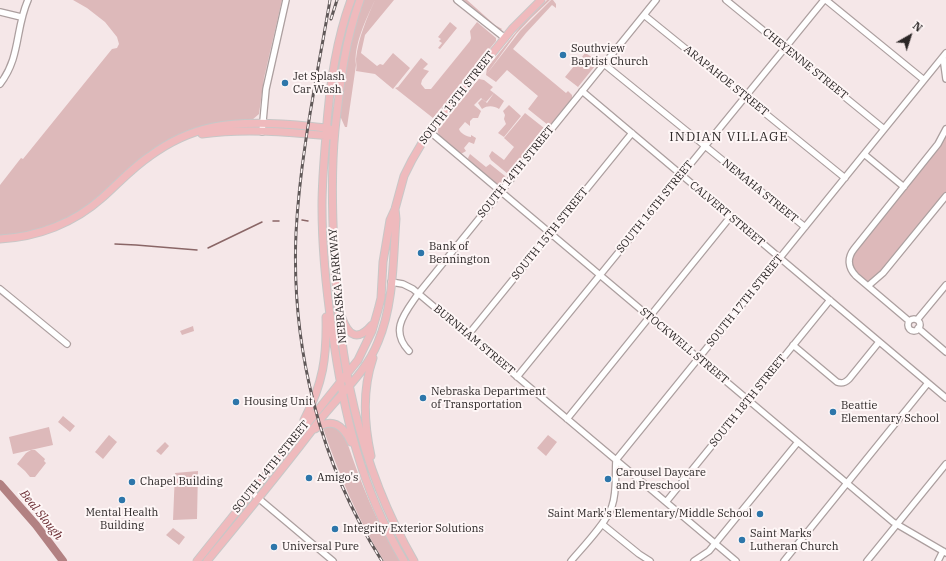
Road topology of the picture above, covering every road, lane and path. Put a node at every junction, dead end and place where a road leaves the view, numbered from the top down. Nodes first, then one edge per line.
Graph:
1 (28, 0) edge
2 (286, 0) edge
3 (351, 0) edge
4 (360, 0) edge
5 (458, 0) edge
6 (541, 0) edge
7 (656, 0) edge
8 (726, 0) edge
9 (825, 0) edge
10 (0, 12) edge
11 (644, 15) junction
12 (21, 17) junction
13 (505, 38) junction
14 (785, 48) junction
15 (945, 57) edge
16 (604, 64) junction
17 (946, 79) edge
18 (924, 80) junction
19 (0, 84) edge
20 (582, 91) junction
21 (745, 97) junction
22 (263, 123) junction
23 (326, 128) junction
24 (884, 129) junction
25 (946, 129) edge
26 (429, 131) junction
27 (262, 132) junction
28 (335, 133) junction
29 (632, 133) junction
30 (326, 136) junction
31 (184, 137) junction
32 (705, 146) junction
33 (864, 154) junction
34 (681, 175) junction
35 (845, 178) junction
36 (904, 187) junction
37 (500, 192) junction
38 (946, 196) edge
39 (395, 209) junction
40 (730, 216) junction
41 (805, 227) junction
42 (550, 234) junction
43 (0, 239) edge
44 (780, 258) junction
45 (600, 275) junction
46 (325, 282) junction
47 (391, 282) junction
48 (946, 285) edge
49 (868, 286) junction
50 (0, 289) edge
51 (418, 294) junction
52 (830, 300) junction
53 (338, 308) junction
54 (649, 317) junction
55 (918, 320) junction
56 (909, 321) junction
57 (375, 322) junction
58 (918, 328) junction
59 (468, 335) junction
60 (378, 342) junction
61 (879, 342) junction
62 (68, 344) dead end
63 (793, 345) junction
64 (409, 351) dead end
65 (946, 352) edge
66 (699, 358) junction
67 (347, 375) junction
68 (517, 377) junction
69 (340, 383) junction
70 (928, 383) junction
71 (349, 386) junction
72 (342, 394) junction
73 (946, 398) edge
74 (748, 400) junction
75 (567, 418) junction
76 (312, 432) junction
77 (798, 442) junction
78 (289, 446) junction
79 (358, 459) junction
80 (616, 460) junction
81 (946, 464) edge
82 (847, 483) junction
83 (377, 484) junction
84 (251, 492) junction
85 (259, 498) junction
86 (666, 502) junction
87 (602, 524) junction
88 (896, 525) junction
89 (715, 543) junction
90 (945, 552) edge
91 (196, 561) edge
92 (207, 561) edge
93 (333, 561) edge
94 (404, 561) edge
95 (414, 561) edge
96 (571, 561) edge
97 (650, 561) edge
98 (694, 561) edge
99 (736, 561) edge
100 (784, 561) edge
101 (867, 561) edge
102 (938, 561) edge

1 - 12 street
2 - 22 street
3 - 23 main road, NEBRASKA PARKWAY
4 - 28 main road, NEBRASKA PARKWAY
5 - 13 street
6 - 13 main road, SOUTH 13TH STREET
7 - 11 street, SOUTH 14TH STREET
8 - 14 street, CHEYENNE STREET
9 - 14 street, SOUTH 16TH STREET
9 - 18 street
10 - 12 street
11 - 16 street, SOUTH 14TH STREET
11 - 21 street, ARAPAHOE STREET
12 - 19 street
13 - 26 main road, SOUTH 13TH STREET
14 - 21 street, SOUTH 16TH STREET
14 - 24 street, CHEYENNE STREET
15 - 17 street
15 - 18 street, SOUTH 17TH STREET
16 - 20 street, SOUTH 14TH STREET
16 - 32 street, NEMAHA STREET
18 - 24 street, SOUTH 17TH STREET
20 - 29 street, CALVERT STREET
20 - 37 street, SOUTH 14TH STREET
21 - 32 street, SOUTH 16TH STREET
21 - 35 street, ARAPAHOE STREET
22 - 23 main road
22 - 27 street
22 - 31 main road
23 - 28 main road
23 - 30 main road, NEBRASKA PARKWAY
24 - 33 street, SOUTH 17TH STREET
25 - 36 street
26 - 37 street, STOCKWELL STREET
26 - 39 main road, SOUTH 13TH STREET
27 - 30 main road
27 - 31 main road
28 - 30 main road
28 - 53 main road, NEBRASKA PARKWAY
29 - 34 street, CALVERT STREET
29 - 42 street, SOUTH 15TH STREET
30 - 46 main road, NEBRASKA PARKWAY
31 - 43 main road
32 - 34 street, SOUTH 16TH STREET
32 - 41 street, NEMAHA STREET
33 - 35 street, SOUTH 17TH STREET
33 - 36 street
34 - 40 street, CALVERT STREET
34 - 45 street, SOUTH 16TH STREET
35 - 41 street, SOUTH 17TH STREET
36 - 49 street
37 - 42 street, STOCKWELL STREET
37 - 51 street, SOUTH 14TH STREET
38 - 49 street
39 - 47 main road, SOUTH 13TH STREET
39 - 57 main road, SOUTH 13TH STREET
40 - 44 street, CALVERT STREET
40 - 54 street
41 - 44 street, SOUTH 17TH STREET
42 - 45 street, STOCKWELL STREET
42 - 59 street, SOUTH 15TH STREET
44 - 52 street, CALVERT STREET
44 - 66 street, SOUTH 17TH STREET
45 - 54 street, STOCKWELL STREET
45 - 68 street, SOUTH 16TH STREET
46 - 69 main road, NEBRASKA PARKWAY
46 - 78 main road
47 - 51 street, BURNHAM STREET
47 - 60 main road, SOUTH 13TH STREET
48 - 55 street
49 - 56 street
50 - 62 street
51 - 59 street, BURNHAM STREET
51 - 64 street, SOUTH 14TH STREET
52 - 61 street, CALVERT STREET
52 - 63 street, SOUTH 18TH STREET
53 - 57 main road
53 - 67 main road, NEBRASKA PARKWAY
54 - 66 street, STOCKWELL STREET
54 - 75 street
55 - 56 street
55 - 58 street
56 - 58 street
57 - 67 main road, SOUTH 13TH STREET
58 - 65 street
59 - 68 street, BURNHAM STREET
60 - 71 main road, SOUTH 13TH STREET
60 - 83 main road
61 - 63 street
61 - 70 street, CALVERT STREET
63 - 74 street, SOUTH 18TH STREET
66 - 74 street, STOCKWELL STREET
66 - 80 street, SOUTH 17TH STREET
67 - 69 main road, SOUTH 14TH STREET
67 - 71 main road, NEBRASKA PARKWAY
68 - 75 street, BURNHAM STREET
69 - 72 main road, NEBRASKA PARKWAY
69 - 78 main road, SOUTH 14TH STREET
70 - 73 street, CALVERT STREET
70 - 82 street
71 - 72 main road, SOUTH 14TH STREET
71 - 83 main road, NEBRASKA PARKWAY
72 - 76 main road, SOUTH 14TH STREET
72 - 79 main road, NEBRASKA PARKWAY
74 - 77 street, STOCKWELL STREET
74 - 86 street, SOUTH 18TH STREET
75 - 80 street, BURNHAM STREET
76 - 79 main road
76 - 85 main road, SOUTH 14TH STREET
77 - 82 street, STOCKWELL STREET
77 - 89 street
78 - 84 main road, SOUTH 14TH STREET
79 - 94 main road, NEBRASKA PARKWAY
80 - 86 street, BURNHAM STREET
80 - 87 street
81 - 88 street
82 - 88 street, STOCKWELL STREET
82 - 100 street
83 - 95 main road, NEBRASKA PARKWAY
84 - 85 street
84 - 91 main road, SOUTH 14TH STREET
85 - 92 main road, SOUTH 14TH STREET
85 - 93 street
86 - 89 street, BURNHAM STREET
87 - 96 street
87 - 97 street
88 - 90 street, STOCKWELL STREET
88 - 101 street
89 - 98 street
89 - 99 street, BURNHAM STREET
90 - 102 street

